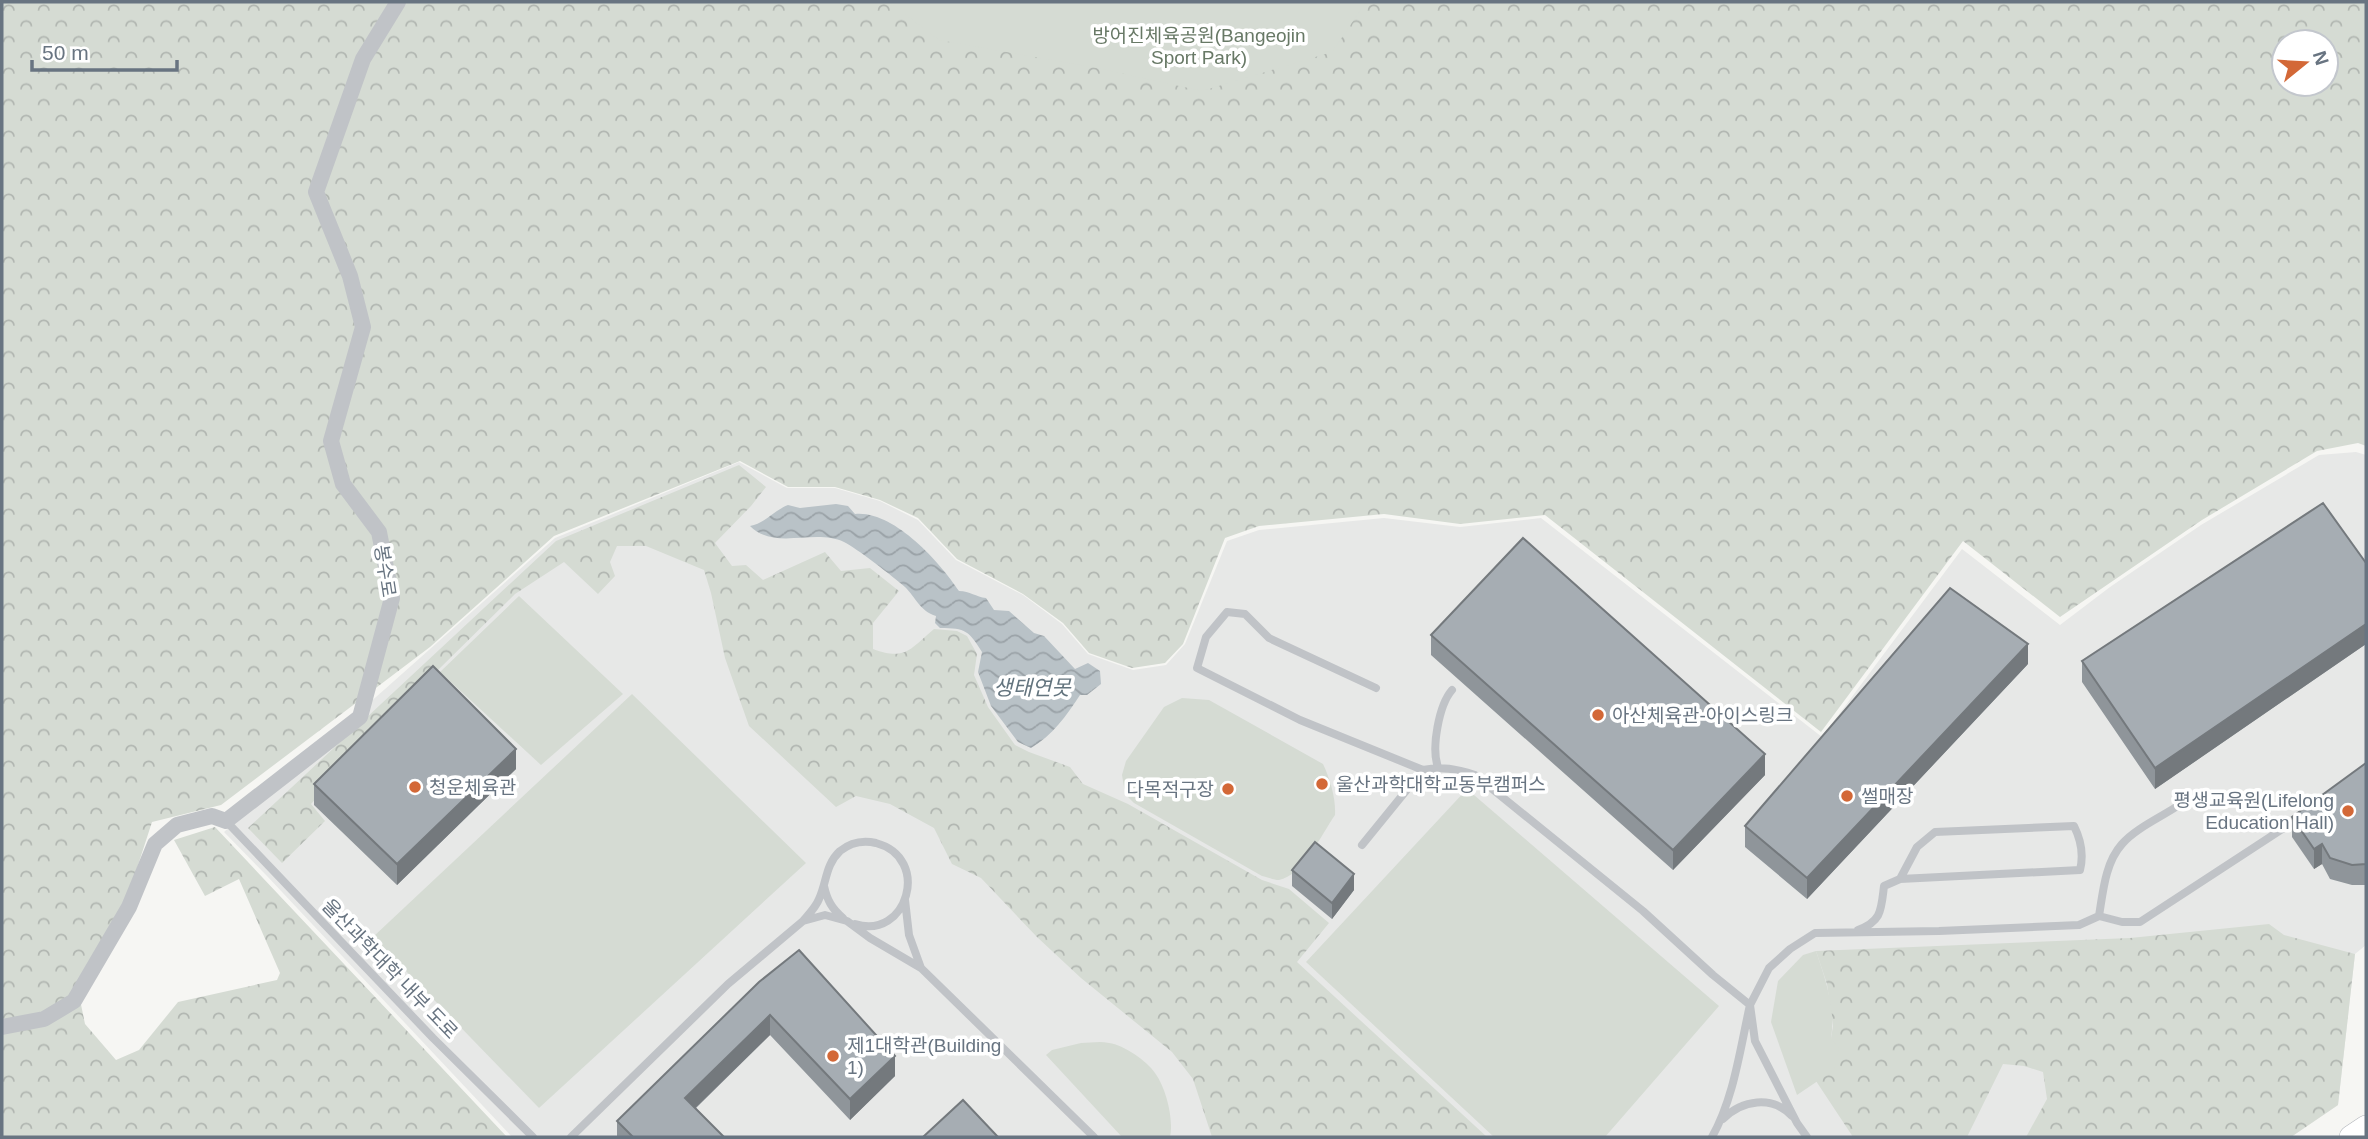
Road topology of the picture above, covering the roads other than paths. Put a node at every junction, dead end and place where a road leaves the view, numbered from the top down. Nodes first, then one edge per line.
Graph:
1 (398, 2) edge
2 (1376, 688) dead end
3 (1452, 690) dead end
4 (1437, 767) junction
5 (1423, 770) junction
6 (2176, 807) dead end
7 (2310, 810) edge
8 (226, 821) junction
9 (1363, 845) dead end
10 (1900, 879) junction
11 (824, 886) junction
12 (905, 900) junction
13 (2099, 916) junction
14 (803, 920) junction
15 (847, 921) junction
16 (1852, 932) junction
17 (921, 968) junction
18 (1750, 1006) junction
19 (2, 1027) edge
20 (1721, 1122) junction
21 (1797, 1123) junction
22 (2366, 1127) edge
23 (533, 1137) edge
24 (571, 1137) edge
25 (1094, 1137) edge
26 (1714, 1137) edge
27 (1805, 1137) edge
28 (2351, 1137) edge

1 - 8 street, 봉수로
2 - 5 lane
3 - 4 lane
4 - 5 lane
4 - 18 lane
5 - 9 lane
6 - 13 lane
7 - 13 lane
8 - 19 street
8 - 23 lane, 울산과학대학 내부 도로
10 - 10 lane
10 - 16 lane
11 - 12 lane
11 - 14 lane
11 - 15 lane
12 - 15 lane
12 - 17 lane
13 - 16 lane
14 - 15 lane
14 - 24 lane
15 - 17 lane
16 - 18 lane
17 - 25 lane
18 - 20 lane
18 - 21 lane
20 - 21 lane
20 - 26 lane
21 - 27 lane
22 - 28 main road

